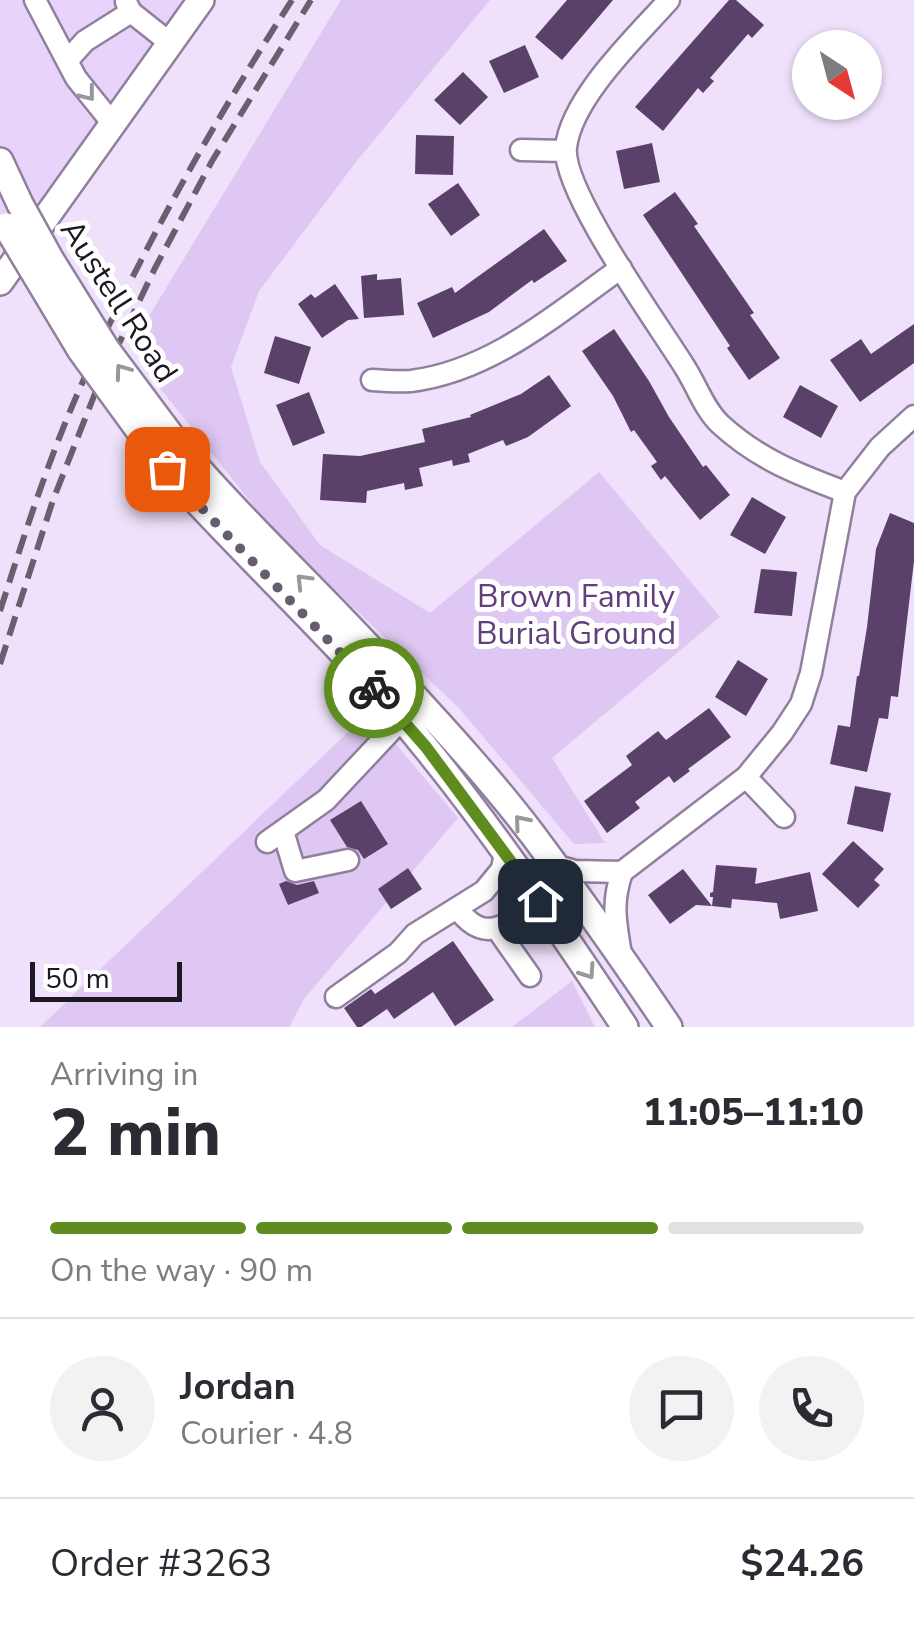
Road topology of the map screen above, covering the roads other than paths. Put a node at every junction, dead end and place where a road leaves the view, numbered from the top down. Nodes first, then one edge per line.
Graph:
1 (35, 0) edge
2 (201, 0) edge
3 (670, 0) edge
4 (128, 6) edge
5 (170, 44) junction
6 (67, 61) junction
7 (113, 124) junction
8 (521, 150) dead end
9 (565, 152) junction
10 (0, 161) edge
11 (9, 214) edge
12 (621, 268) junction
13 (0, 282) edge
14 (372, 380) dead end
15 (914, 416) edge
16 (174, 459) junction
17 (845, 492) junction
18 (402, 719) junction
19 (746, 777) junction
20 (784, 817) dead end
21 (505, 852) junction
22 (348, 860) dead end
23 (554, 865) junction
24 (622, 872) junction
25 (540, 901) junction
26 (457, 908) junction
27 (497, 929) junction
28 (621, 956) junction
29 (530, 976) dead end
30 (336, 997) dead end
31 (625, 1027) edge
32 (669, 1027) edge

1 - 6 street
2 - 5 main road
3 - 9 street
4 - 5 street
4 - 6 street
5 - 7 main road
6 -> 7 street
7 - 13 main road
8 - 9 street
9 - 12 street
10 - 11 main road, Austell Road
11 - 16 main road, Austell Road, bridge
12 - 14 street
12 - 17 street
15 - 17 street
16 - 18 main road, Austell Road
23 -> 16 main road, Austell Road
17 - 19 street
18 - 21 main road, Austell Road
18 - 22 street
19 - 20 street
19 - 24 street
21 - 25 main road, Austell Road
21 - 26 street
23 - 24 street
23 - 28 main road, Austell Road
24 - 28 street
25 - 27 street
25 -> 31 main road, Austell Road
26 - 27 street
26 - 30 street
27 - 29 street
28 - 32 main road, Austell Road

